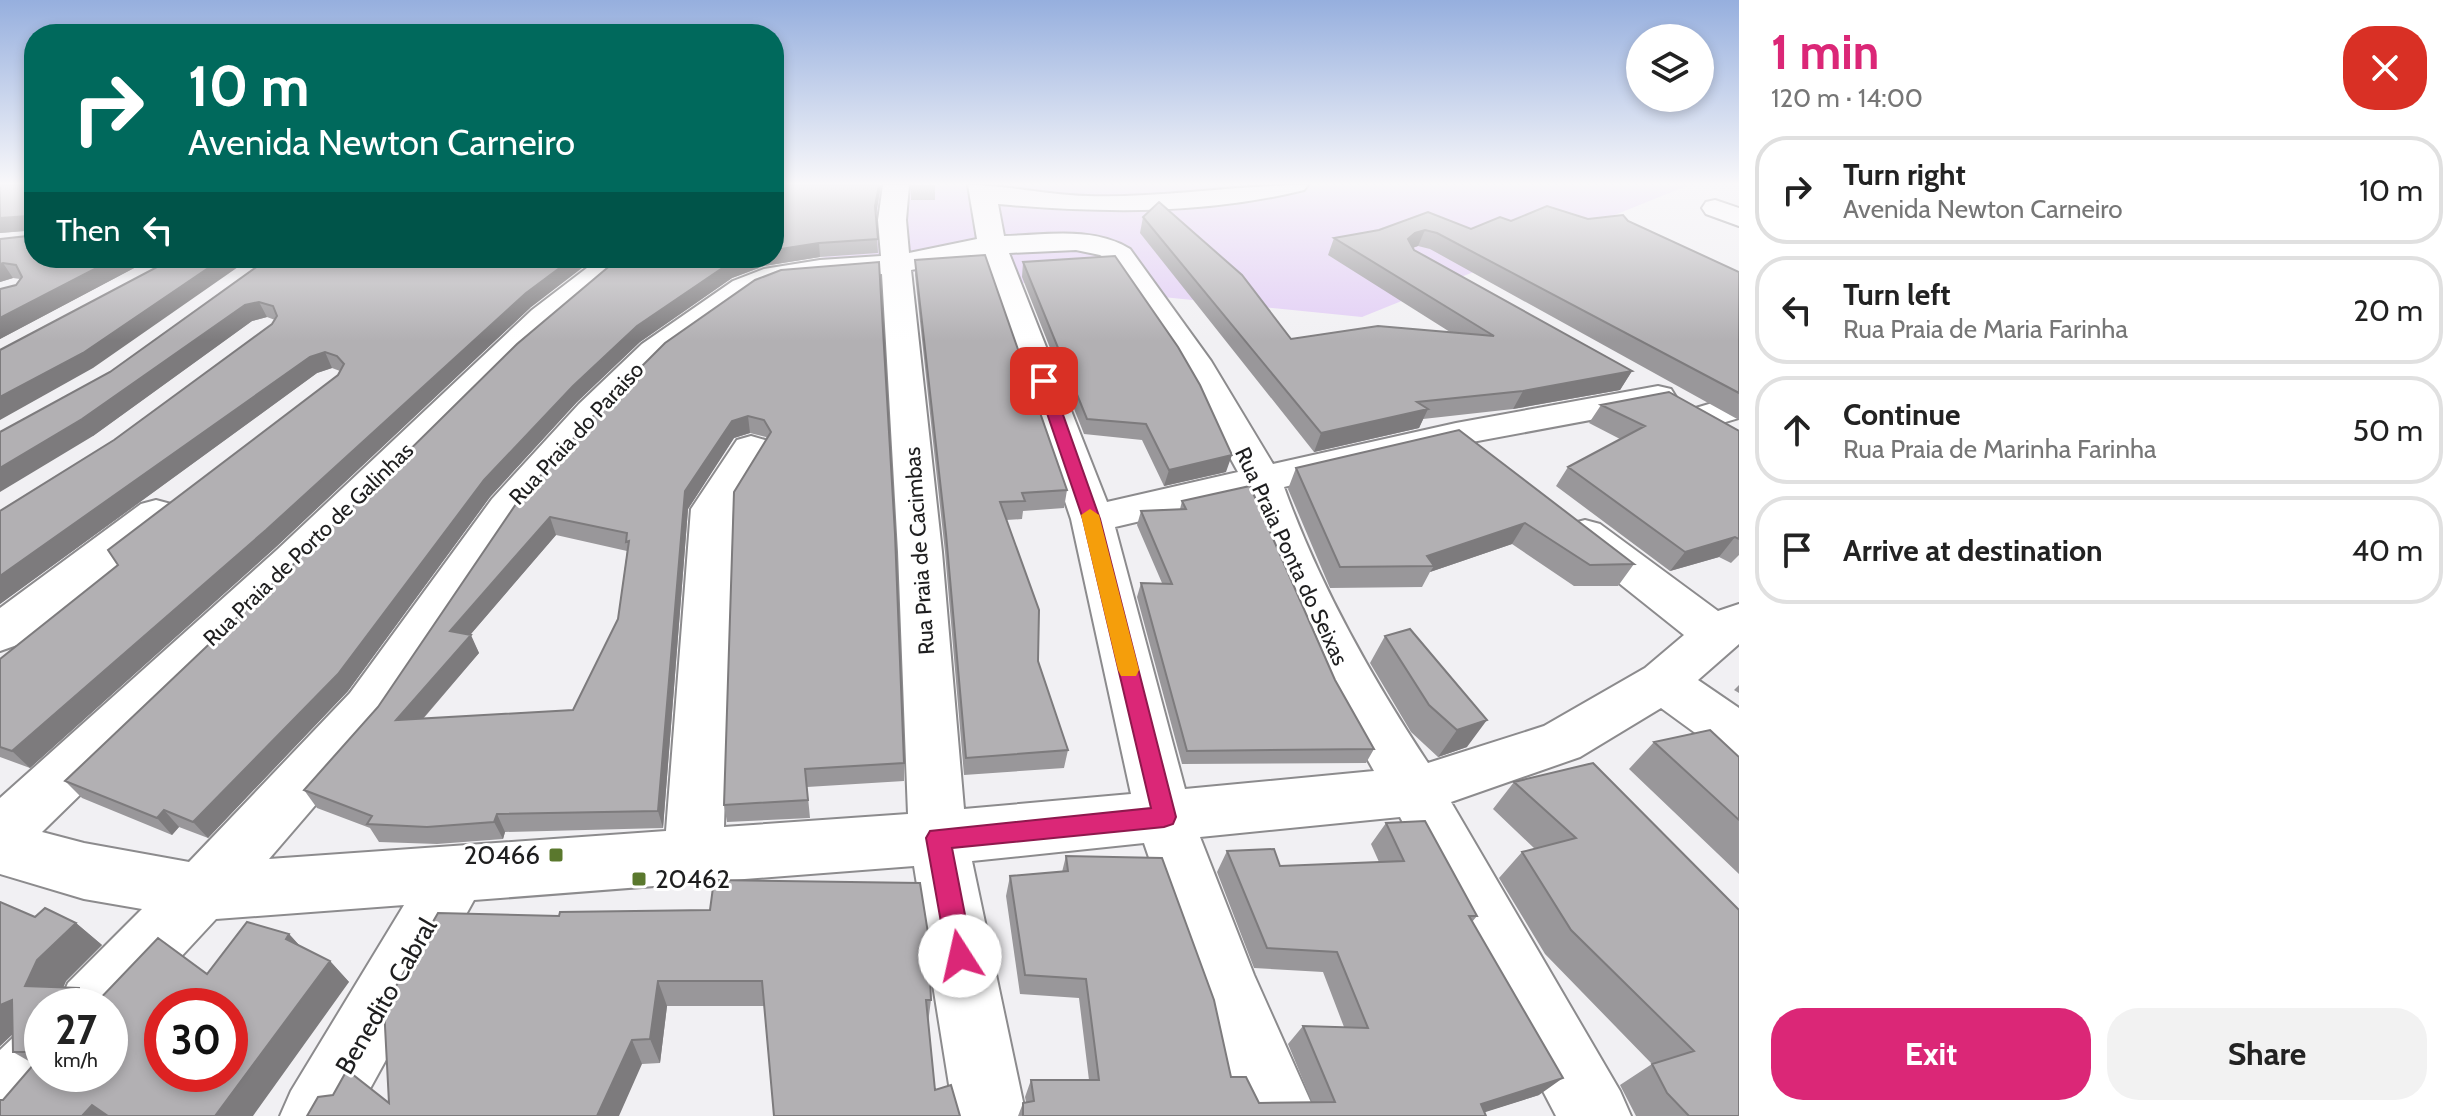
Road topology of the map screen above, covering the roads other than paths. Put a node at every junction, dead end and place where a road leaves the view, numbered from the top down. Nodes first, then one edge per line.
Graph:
1 (894, 237) edge
2 (991, 237) edge
3 (992, 245) junction
4 (1109, 248) joint
5 (897, 264) junction
6 (605, 268) edge
7 (1622, 374) edge
8 (1661, 396) junction
9 (1739, 406) edge
10 (1702, 418) junction
11 (1456, 434) junction
12 (1739, 439) edge
13 (751, 448) dead end
14 (1493, 463) edge
15 (1262, 480) junction
16 (191, 488) edge
17 (1555, 511) edge
18 (1092, 519) junction
19 (1727, 628) edge
20 (0, 633) edge
21 (1663, 682) junction
22 (1739, 736) edge
23 (1415, 791) junction
24 (1164, 817) junction
25 (0, 835) edge
26 (938, 838) junction
27 (0, 848) edge
28 (694, 856) junction
29 (456, 875) junction
30 (201, 892) junction
31 (108, 988) edge
32 (24, 1075) edge
33 (0, 1100) edge
34 (316, 1116) edge
35 (990, 1116) edge
36 (1281, 1116) edge
37 (1595, 1116) edge

1 - 5 street, Rua Praia de Cacimbas
2 - 3 street
3 - 4 street, Rua Praia do Paraiso
3 - 5 street, Rua Praia do Paraiso
3 - 18 street
4 - 15 street, Rua Praia Ponta do Seixas
5 - 26 street, Rua Praia de Cacimbas
5 - 30 street, Rua Praia do Paraiso
6 - 25 street, Rua Praia de Porto de Galinhas
7 - 8 street
8 - 10 street
8 - 11 street
9 - 10 street
10 - 12 street
11 - 14 street
11 - 15 street
13 - 28 street
15 - 18 street
15 - 23 street, Rua Praia Ponta do Seixas
16 - 20 street
17 - 19 street
18 - 24 street
19 - 21 street
21 - 22 street
21 - 23 street
23 - 24 street
23 - 37 street, Rua Praia Ponta do Seixas
24 - 26 street
24 - 36 street
26 - 28 street
26 - 35 street, Rua Praia de Cacimbas
27 - 30 street
28 - 29 street
29 - 30 street
29 - 34 street, Benedito Cabral
30 - 31 street, Rua Praia do Paraiso
32 - 33 street

